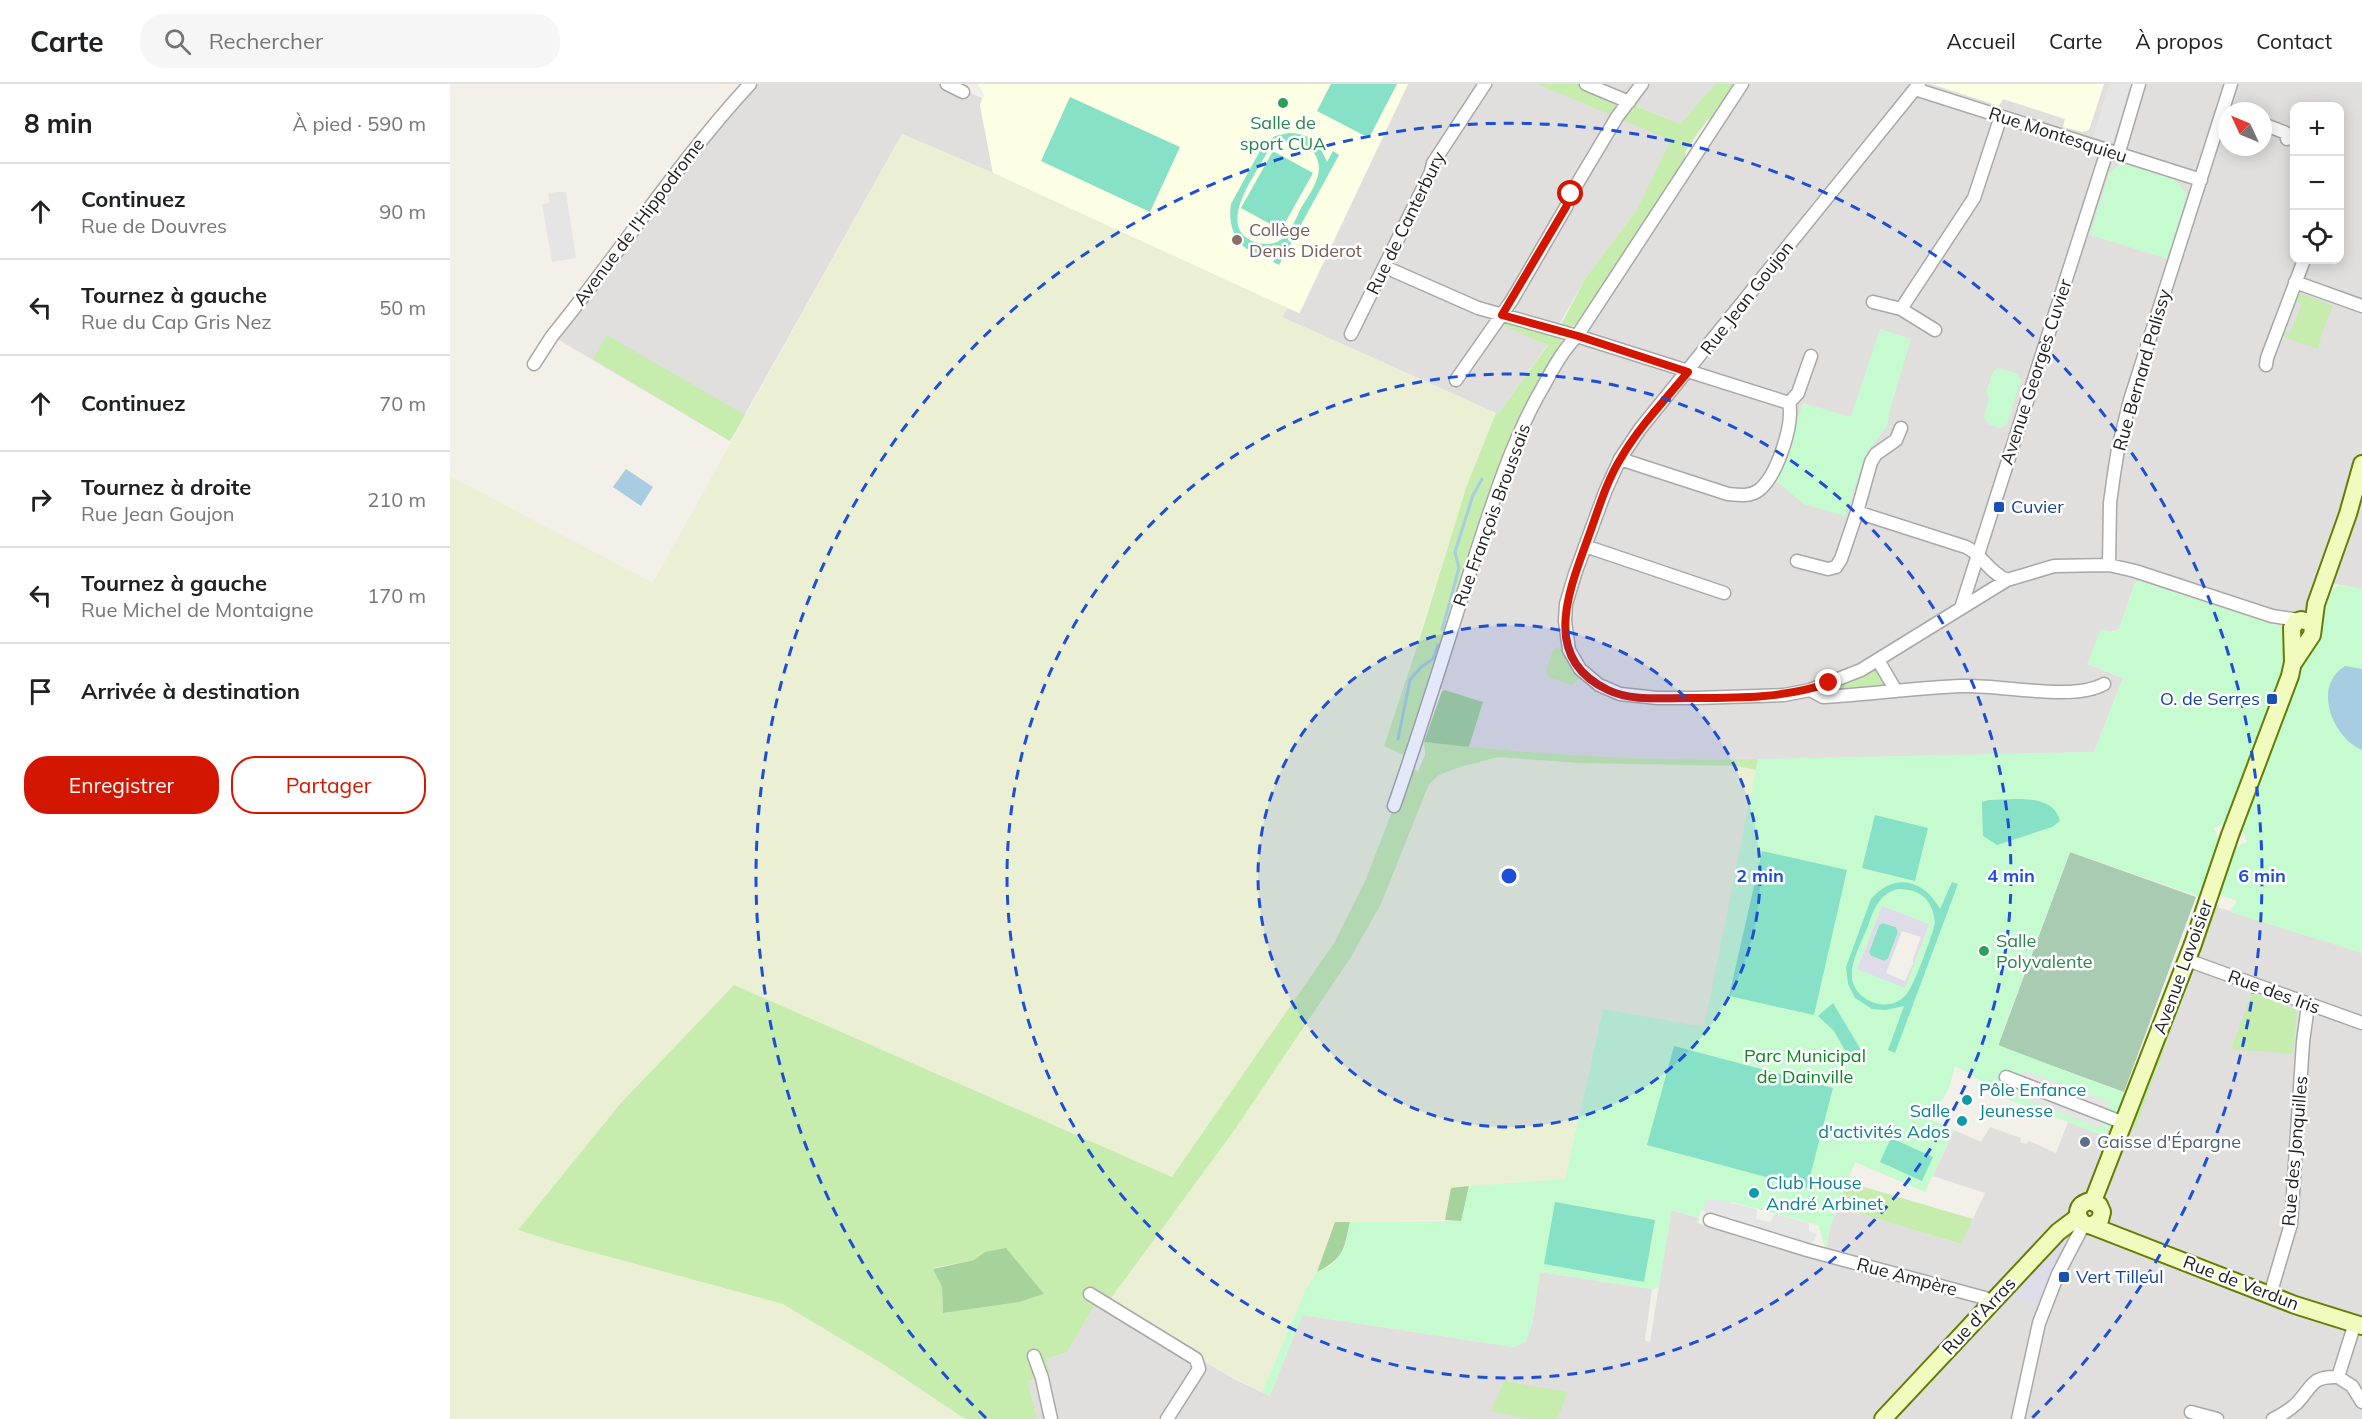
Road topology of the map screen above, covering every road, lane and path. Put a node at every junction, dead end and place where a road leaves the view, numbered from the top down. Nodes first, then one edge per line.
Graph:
1 (750, 84) edge
2 (947, 84) edge
3 (1485, 84) edge
4 (1586, 84) edge
5 (1642, 84) edge
6 (1742, 84) edge
7 (2139, 84) edge
8 (2231, 84) edge
9 (1917, 86) edge
10 (963, 92) dead end
11 (1629, 102) junction
12 (2227, 102) edge
13 (2001, 116) junction
14 (2272, 128) edge
15 (2218, 131) edge
16 (2287, 139) dead end
17 (2112, 153) junction
18 (2201, 180) junction
19 (2302, 264) edge
20 (1385, 267) junction
21 (2295, 282) junction
22 (1873, 302) dead end
23 (2362, 306) edge
24 (1901, 309) junction
25 (1502, 315) junction
26 (1935, 330) dead end
27 (1351, 334) dead end
28 (1578, 336) junction
29 (1811, 356) dead end
30 (534, 364) dead end
31 (2266, 365) dead end
32 (1688, 372) junction
33 (1456, 380) dead end
34 (1790, 406) junction
35 (1901, 428) dead end
36 (1620, 459) junction
37 (2362, 464) edge
38 (2358, 491) edge
39 (1857, 512) junction
40 (1585, 546) junction
41 (1977, 555) junction
42 (1797, 561) dead end
43 (2109, 565) junction
44 (2007, 580) junction
45 (1724, 593) dead end
46 (1961, 608) junction
47 (2301, 629) junction
48 (1878, 660) junction
49 (2104, 684) dead end
50 (1810, 690) junction
51 (1896, 691) junction
52 (1394, 806) dead end
53 (2187, 960) junction
54 (2308, 1005) junction
55 (2362, 1023) edge
56 (2006, 1077) dead end
57 (2124, 1123) junction
58 (2090, 1217) junction
59 (1710, 1220) dead end
60 (1090, 1294) dead end
61 (2270, 1295) junction
62 (1991, 1303) junction
63 (2358, 1324) edge
64 (1034, 1356) dead end
65 (2338, 1377) junction
66 (2362, 1402) edge
67 (2191, 1412) dead end
68 (1051, 1419) edge
69 (1167, 1419) edge
70 (1883, 1419) edge
71 (2018, 1419) edge
72 (2217, 1419) edge
73 (2273, 1419) edge

1 - 30 street, Avenue de l'Hippodrome
2 - 10 street
3 - 20 street, Rue de Canterbury
4 - 11 street
5 - 11 street
6 - 28 street, Rue François Broussais
7 - 17 street, Avenue Georges Cuvier
8 - 12 street, Rue Bernard Palissy
9 - 13 street, Rue Montesquieu
9 - 32 street, Rue Jean Goujon
11 - 25 street
13 - 17 street, Rue Montesquieu
13 - 24 street
14 - 16 street
15 - 18 street, Rue Bernard Palissy
17 - 18 street, Rue Montesquieu
17 - 41 street, Avenue Georges Cuvier
18 - 43 street, Rue Bernard Palissy
19 - 21 street
20 - 25 street
20 - 27 street, Rue de Canterbury
21 - 23 street
21 - 31 street
22 - 24 street
24 - 26 street
25 - 28 street
25 - 33 street
28 - 32 street
28 - 52 street, Rue François Broussais
29 - 34 street
32 - 34 street
32 - 36 street, Rue Jean Goujon
34 - 36 street
35 - 39 street
36 - 40 street, Rue Jean Goujon
37 - 38 main road, Avenue Lavoisier
38 - 47 main road, Avenue Lavoisier
39 - 41 street
39 - 42 street
40 - 45 street
40 - 50 street, Rue Jean Goujon
41 - 44 street
41 - 46 street, Avenue Georges Cuvier
43 - 44 street
43 - 47 street
44 - 46 street
46 - 48 street
47 - 53 main road, Avenue Lavoisier
48 - 50 street
48 - 51 street
49 - 51 street
50 - 51 street
53 - 54 street, Rue des Iris
53 - 57 main road, Avenue Lavoisier
54 - 55 street, Rue des Iris
54 - 61 street, Rue des Jonquilles
56 - 57 street
57 - 58 main road, Avenue Lavoisier
58 - 61 main road, Rue de Verdun
58 - 62 main road, Rue d'Arras
58 - 71 street
59 - 62 street, Rue Ampère
60 - 69 street
61 - 63 main road, Rue de Verdun
62 - 70 main road, Rue d'Arras
63 - 65 street
64 - 68 street
65 - 66 street
65 - 73 street
67 - 72 street

